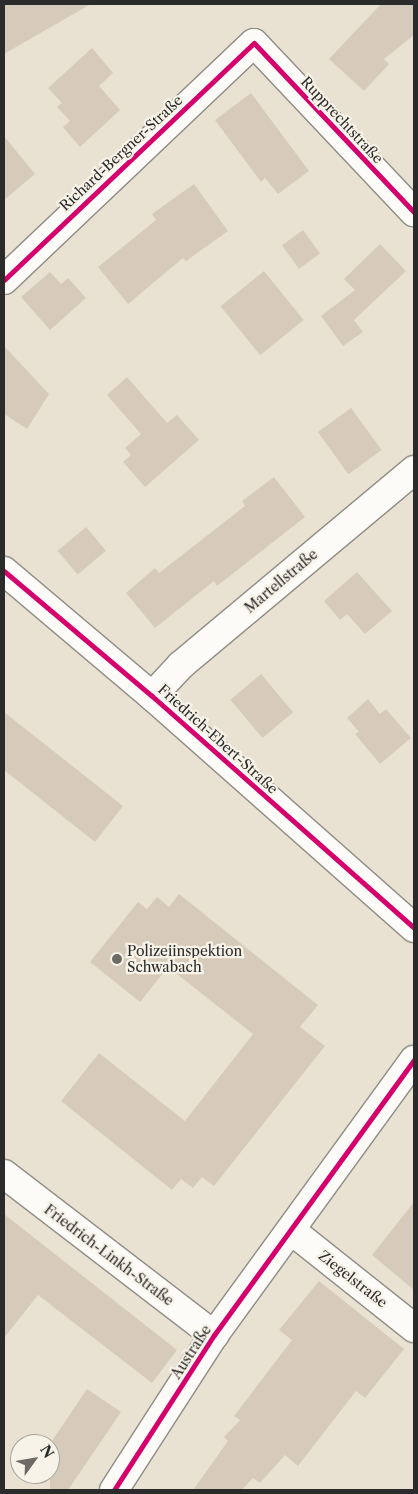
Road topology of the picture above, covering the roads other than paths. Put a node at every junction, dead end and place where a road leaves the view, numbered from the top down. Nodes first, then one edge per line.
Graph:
1 (254, 43) joint
2 (414, 212) edge
3 (4, 280) edge
4 (414, 470) edge
5 (4, 571) edge
6 (152, 696) junction
7 (414, 928) edge
8 (414, 1060) edge
9 (4, 1174) edge
10 (292, 1231) junction
11 (414, 1328) edge
12 (214, 1335) junction
13 (114, 1490) edge

1 - 2 street, Rupprechtstraße
1 - 3 street, Richard-Bergner-Straße
4 - 6 street, Martellstraße
5 - 6 street, Friedrich-Ebert-Straße
6 - 7 street, Friedrich-Ebert-Straße
8 - 10 street, Austraße
9 - 12 street, Friedrich-Linkh-Straße
10 - 11 street, Ziegelstraße
10 - 12 street, Austraße
12 - 13 street, Austraße

